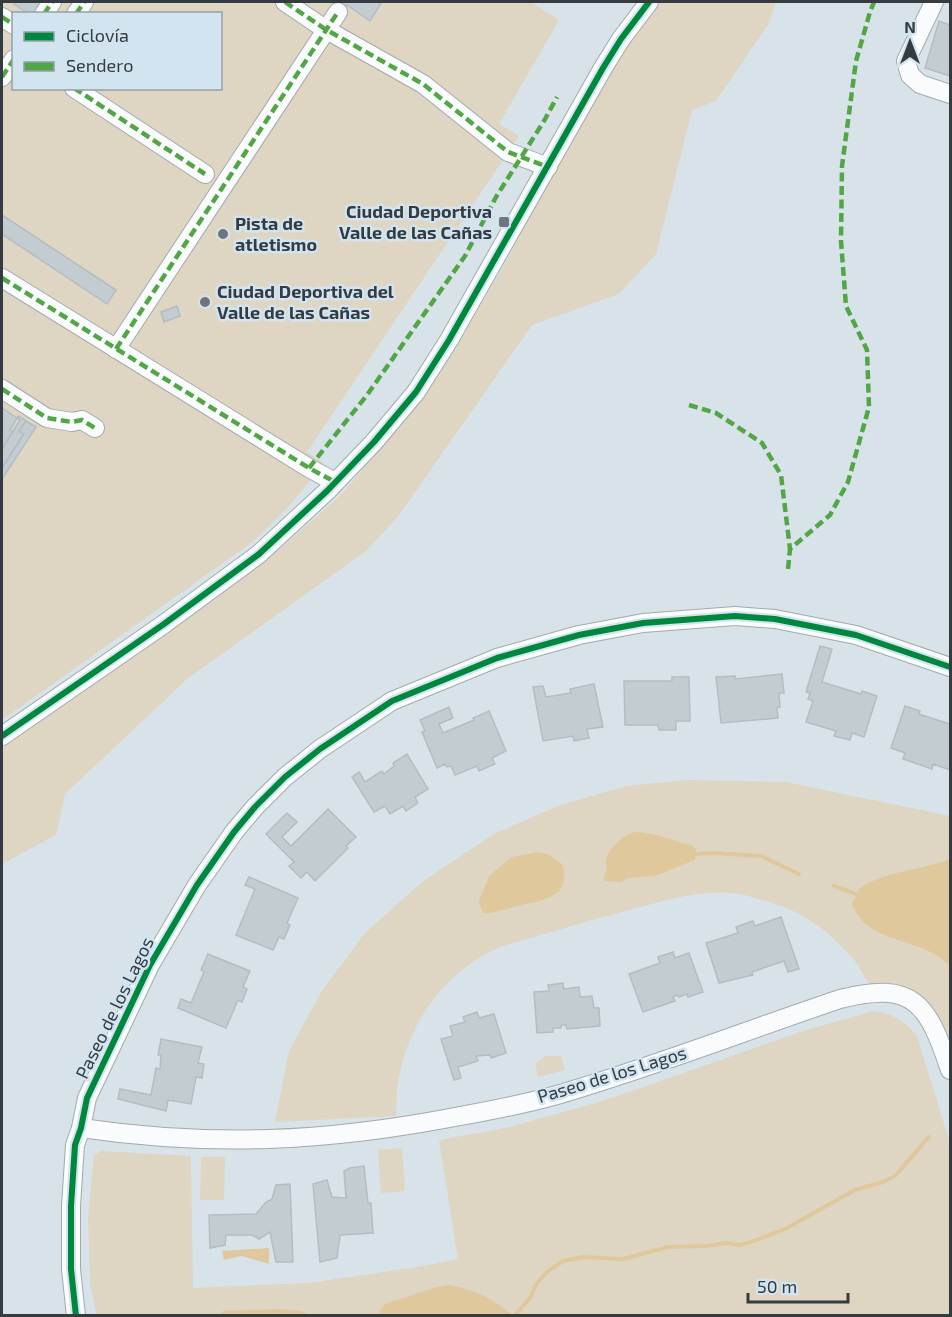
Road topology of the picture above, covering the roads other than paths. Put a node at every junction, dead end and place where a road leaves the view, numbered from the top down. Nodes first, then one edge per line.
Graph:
1 (285, 2) edge
2 (649, 2) edge
3 (934, 2) edge
4 (338, 12) dead end
5 (325, 29) junction
6 (78, 90) edge
7 (951, 94) edge
8 (548, 167) junction
9 (205, 174) dead end
10 (2, 278) edge
11 (116, 349) junction
12 (2, 389) edge
13 (95, 428) dead end
14 (331, 487) junction
15 (951, 667) edge
16 (2, 736) edge
17 (951, 1070) edge
18 (81, 1128) junction
19 (76, 1316) edge

1 - 5 street
2 - 8 street
3 - 7 street
4 - 5 street
5 - 8 street
5 - 11 street
6 - 9 street
8 - 14 street
10 - 11 street
11 - 14 street
12 - 13 street
14 - 16 street
15 - 18 street, Paseo de los Lagos
17 - 18 street, Paseo de los Lagos
18 - 19 street, Paseo de los Lagos

